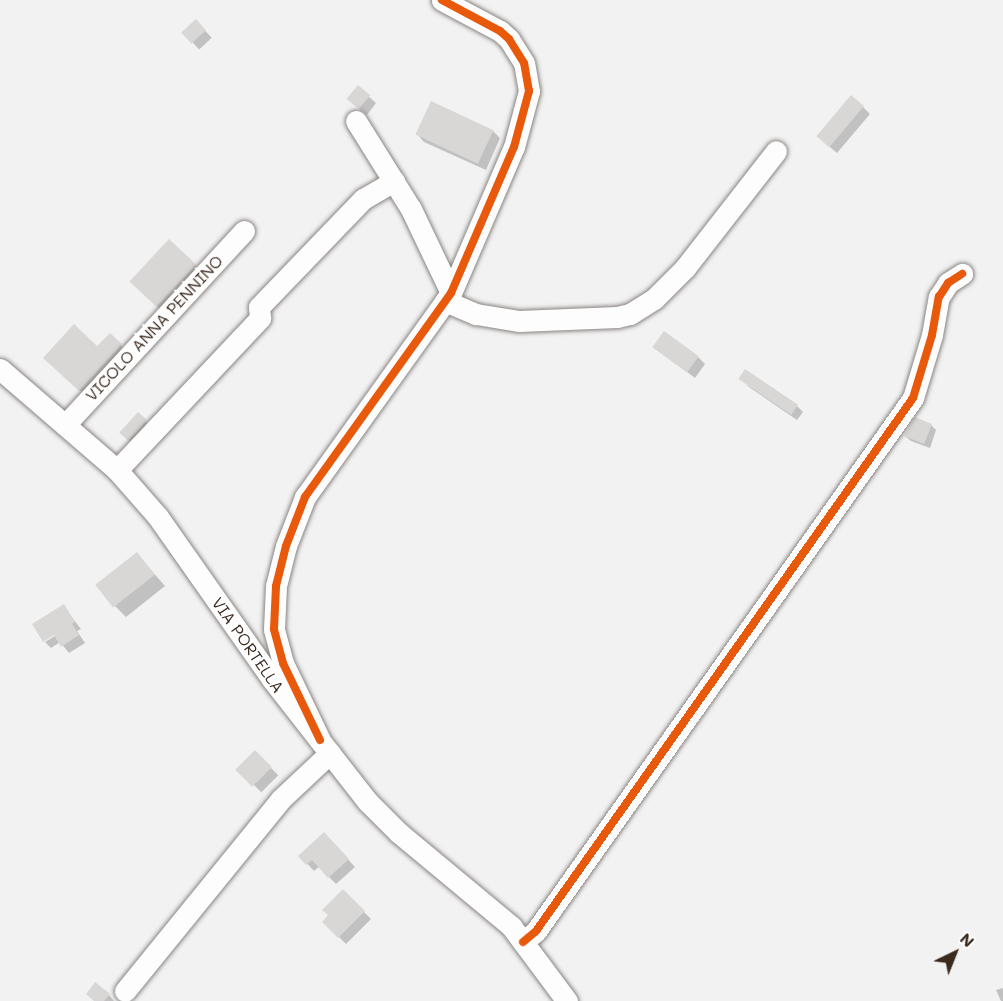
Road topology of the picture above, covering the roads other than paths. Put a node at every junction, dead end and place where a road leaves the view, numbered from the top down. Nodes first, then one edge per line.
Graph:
1 (442, 0) edge
2 (474, 4) edge
3 (356, 121) dead end
4 (776, 152) dead end
5 (394, 180) junction
6 (243, 231) dead end
7 (962, 274) dead end
8 (448, 297) junction
9 (0, 369) edge
10 (65, 425) junction
11 (117, 470) junction
12 (274, 629) junction
13 (246, 641) junction
14 (325, 747) junction
15 (523, 942) junction
16 (125, 991) dead end
17 (567, 1001) edge

1 - 2 street
2 - 8 street
3 - 5 street
4 - 8 street
5 - 8 street
5 - 11 street
6 - 10 street, VICOLO ANNA PENNINO
7 - 15 street
8 - 12 street
9 - 10 street, VIA PORTELLA
10 - 11 street, VIA PORTELLA
11 - 13 street, VIA PORTELLA
12 - 13 street
12 - 14 street
13 - 14 street, VIA PORTELLA
14 - 15 street, VIA PORTELLA
14 - 16 street
15 - 17 street, VIA PORTELLA

